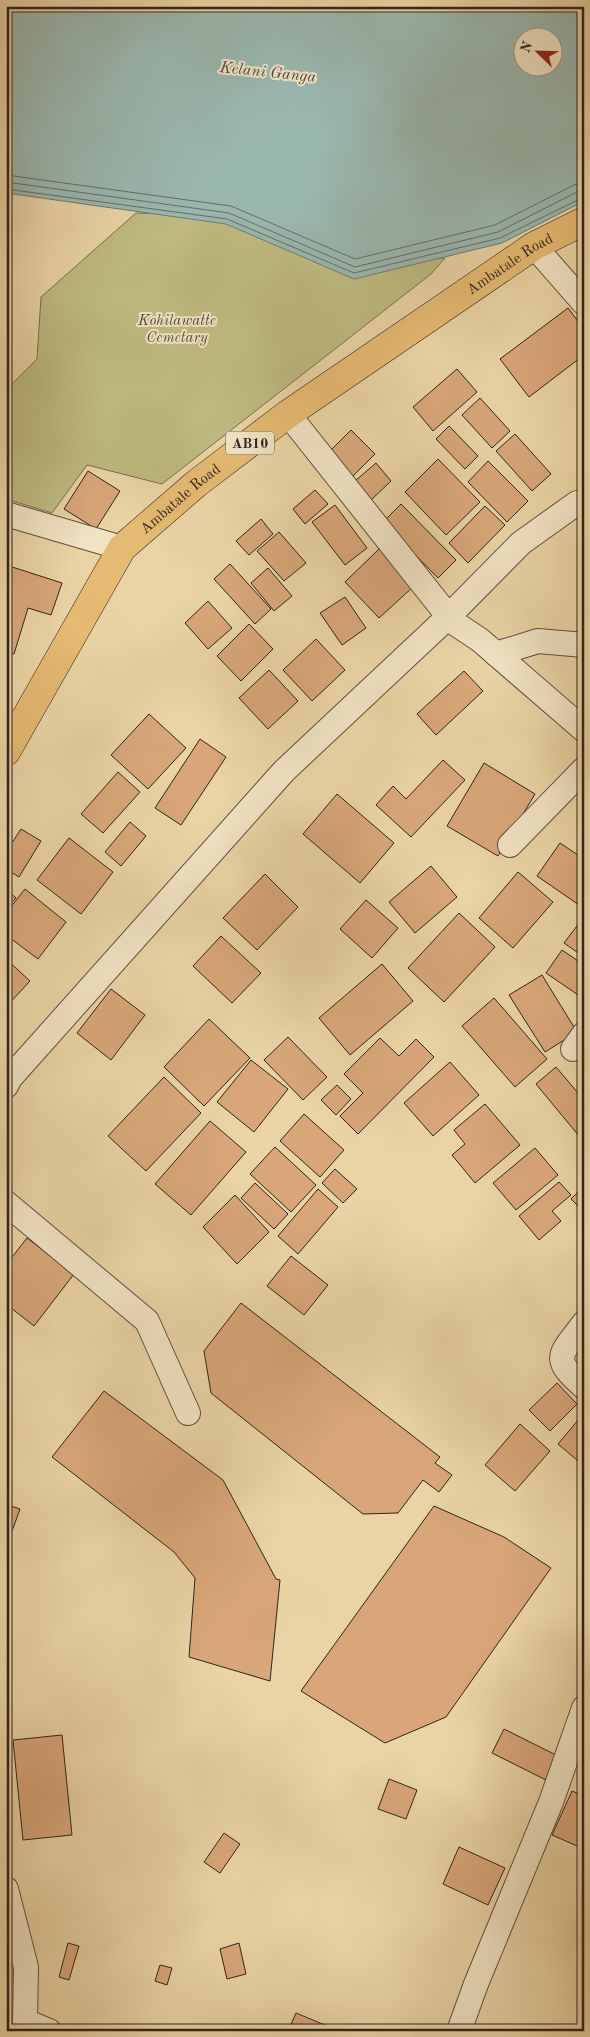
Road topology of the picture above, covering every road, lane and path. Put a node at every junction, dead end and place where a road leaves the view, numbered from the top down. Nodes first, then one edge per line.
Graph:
1 (584, 221) edge
2 (534, 246) junction
3 (584, 303) edge
4 (288, 414) junction
5 (584, 502) edge
6 (6, 514) edge
7 (122, 548) junction
8 (447, 618) junction
9 (584, 645) edge
10 (496, 654) junction
11 (584, 730) edge
12 (6, 752) edge
13 (584, 769) edge
14 (510, 845) dead end
15 (6, 1086) edge
16 (6, 1203) edge
17 (584, 1323) edge
18 (584, 1387) edge
19 (188, 1413) dead end
20 (584, 1708) edge
21 (6, 1889) edge
22 (50, 2031) edge
23 (459, 2031) edge

1 - 2 main road, Ambatale Road / AB10
2 - 3 street
2 - 4 main road, Ambatale Road / AB10
4 - 7 main road, Ambatale Road / AB10
4 - 8 street
5 - 8 street
6 - 7 street
7 - 12 main road, Ambatale Road / AB10
8 - 10 street
8 - 15 street
9 - 10 street
10 - 11 street
13 - 14 street
16 - 19 street
17 - 18 street
20 - 23 street
21 - 22 street

